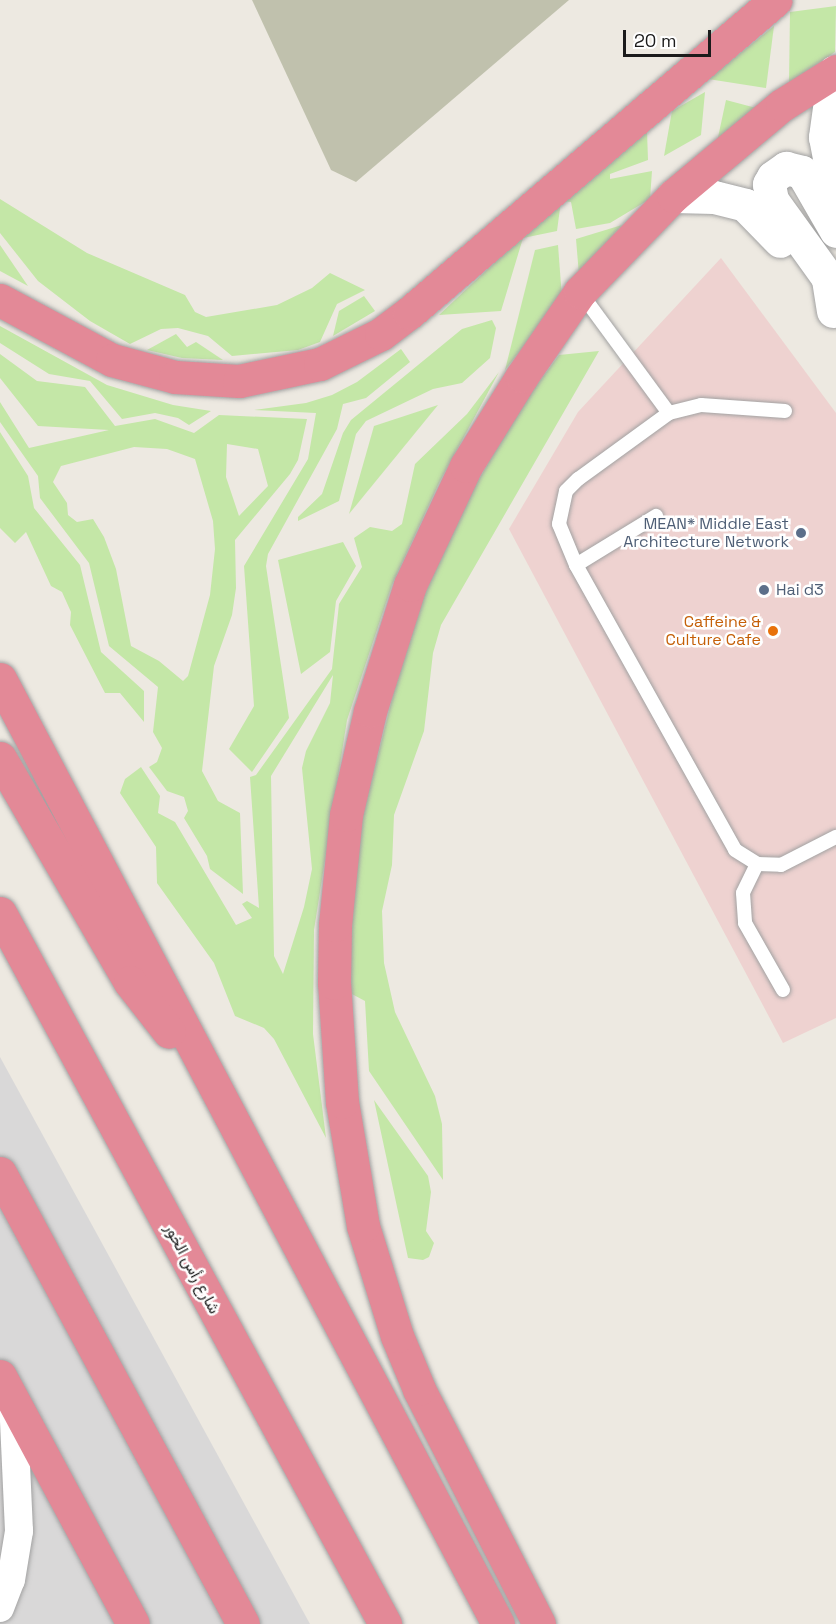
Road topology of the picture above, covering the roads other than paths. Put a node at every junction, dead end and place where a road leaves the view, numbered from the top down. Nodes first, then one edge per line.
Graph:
1 (775, 0) edge
2 (835, 71) edge
3 (836, 194) edge
4 (673, 196) junction
5 (836, 231) edge
6 (580, 292) junction
7 (0, 300) edge
8 (835, 312) edge
9 (785, 411) dead end
10 (669, 413) junction
11 (656, 516) dead end
12 (576, 565) junction
13 (0, 679) edge
14 (0, 758) edge
15 (836, 837) edge
16 (757, 864) junction
17 (0, 914) edge
18 (783, 990) dead end
19 (193, 1048) junction
20 (0, 1173) edge
21 (7, 1388) edge
22 (0, 1608) edge
23 (133, 1624) edge
24 (243, 1624) edge
25 (385, 1624) edge
26 (498, 1624) edge
27 (539, 1624) edge

1 - 7 highway
2 - 3 street
2 - 4 highway
4 - 6 highway
4 - 8 street
5 - 8 street
6 - 10 lane
6 - 27 highway
9 - 10 lane
10 - 12 lane
11 - 12 lane
12 - 16 lane
13 - 19 highway
14 - 19 highway
15 - 16 lane
16 - 18 lane
17 - 25 highway, شارع رأس الخور
19 - 26 highway
20 - 24 highway
21 - 22 street
21 - 23 highway

